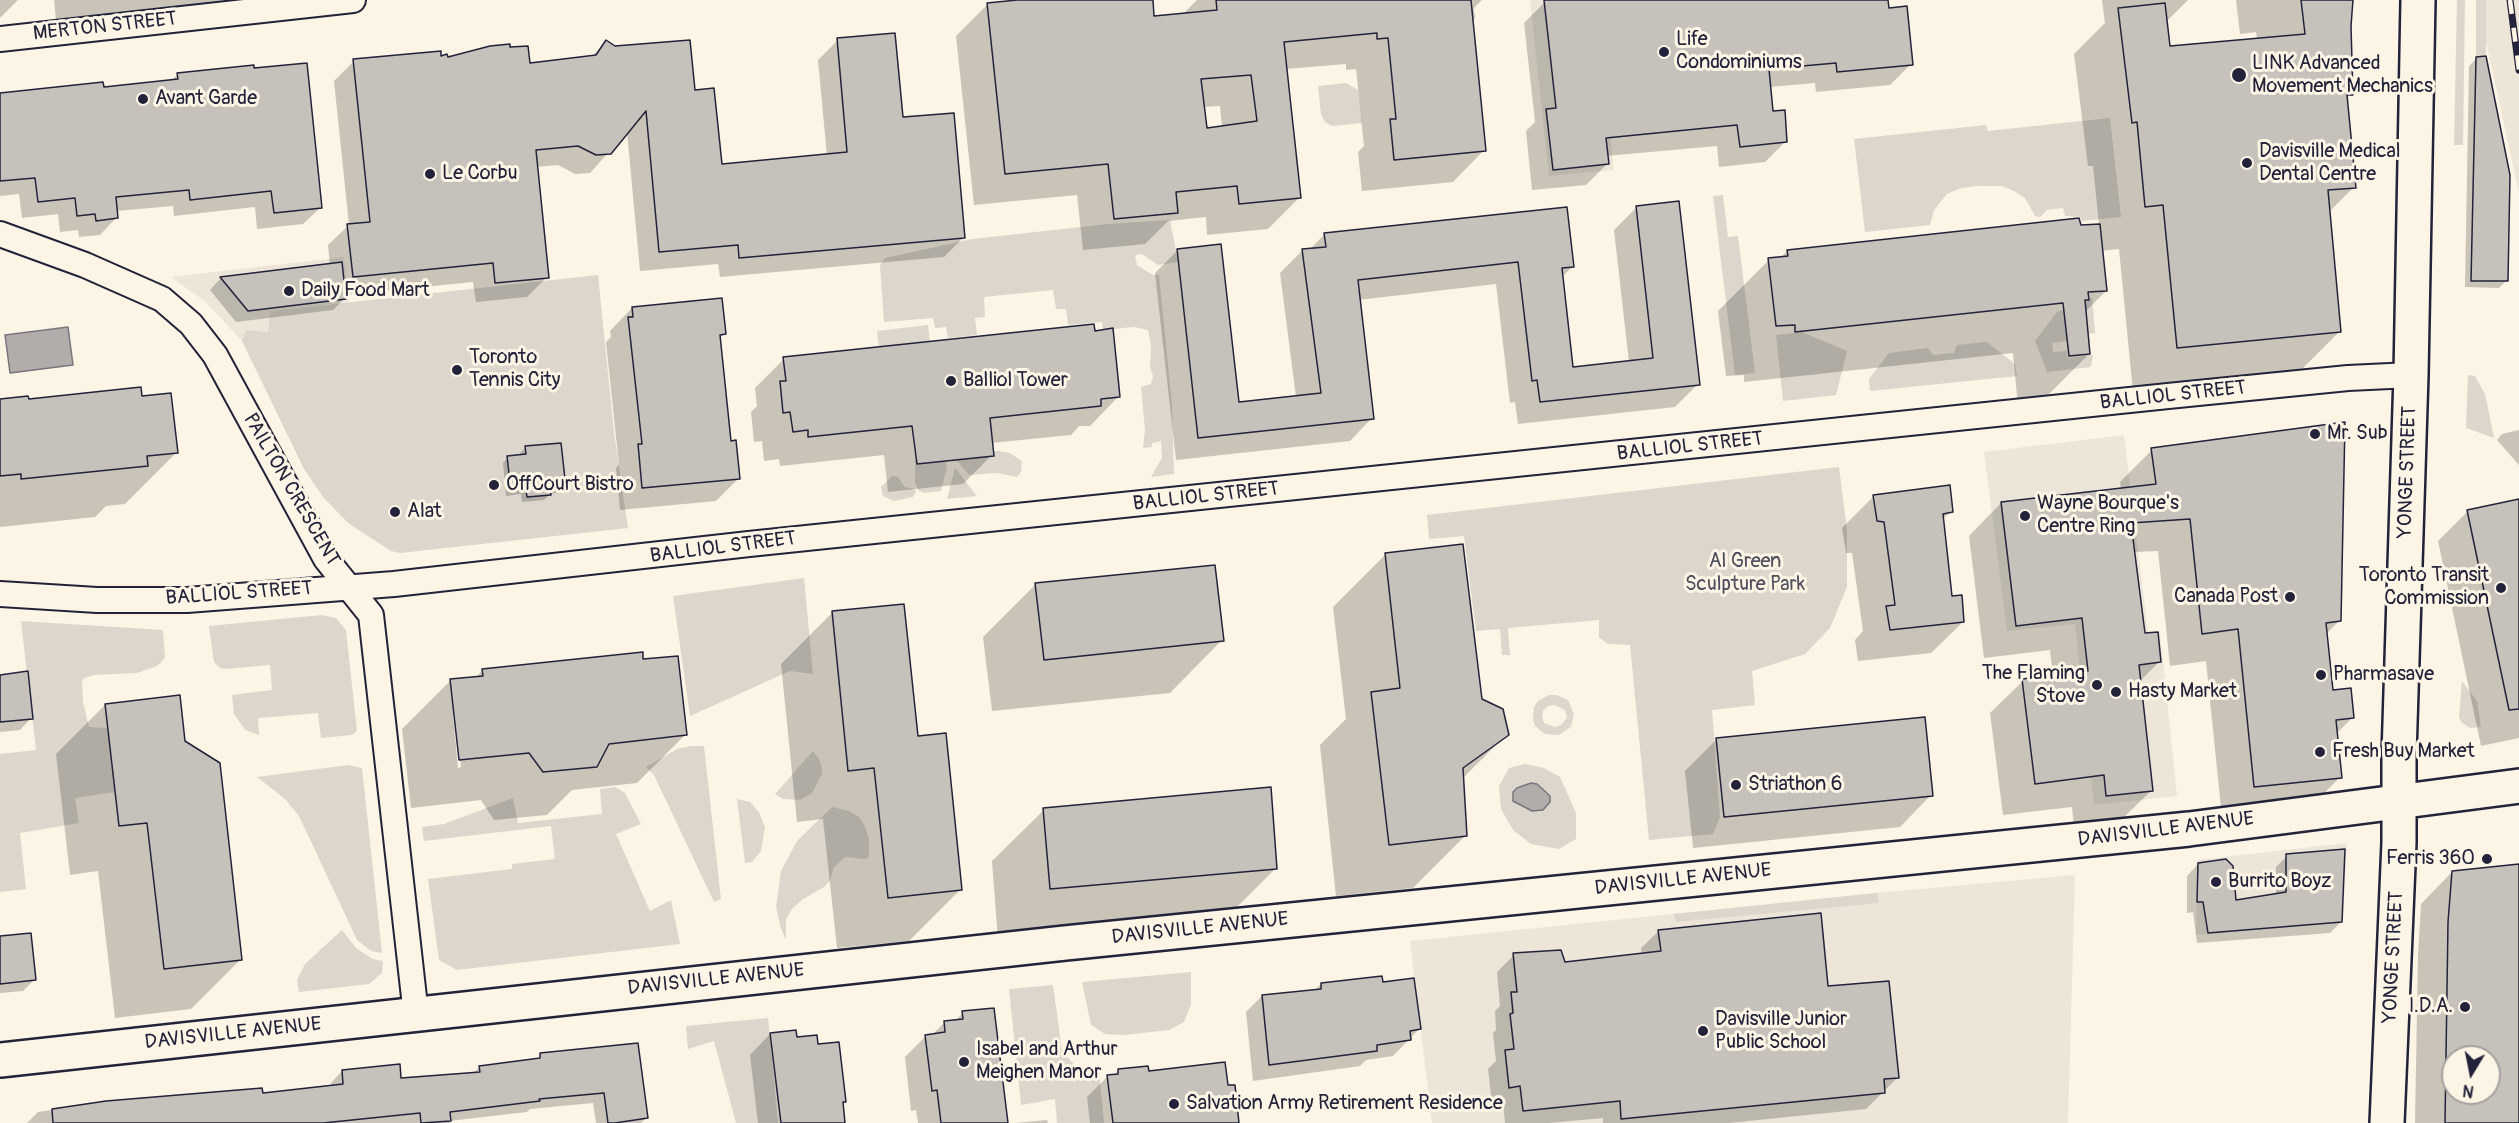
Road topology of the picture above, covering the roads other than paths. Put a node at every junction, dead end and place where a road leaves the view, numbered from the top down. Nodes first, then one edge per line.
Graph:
1 (353, 0) edge
2 (2418, 0) edge
3 (0, 39) edge
4 (0, 234) edge
5 (2411, 375) junction
6 (350, 587) junction
7 (0, 594) edge
8 (2519, 786) edge
9 (2399, 801) junction
10 (416, 1014) junction
11 (0, 1060) edge
12 (2387, 1123) edge

1 - 3 street, MERTON STREET
2 - 5 street, YONGE STREET
4 - 6 street, PAILTON CRESCENT
5 - 6 street, BALLIOL STREET
5 - 9 street, YONGE STREET
6 - 7 street, BALLIOL STREET
6 - 10 street, PAILTON CRESCENT
8 - 9 street, DAVISVILLE AVENUE
9 - 10 street, DAVISVILLE AVENUE
9 - 12 street, YONGE STREET
10 - 11 street, DAVISVILLE AVENUE

